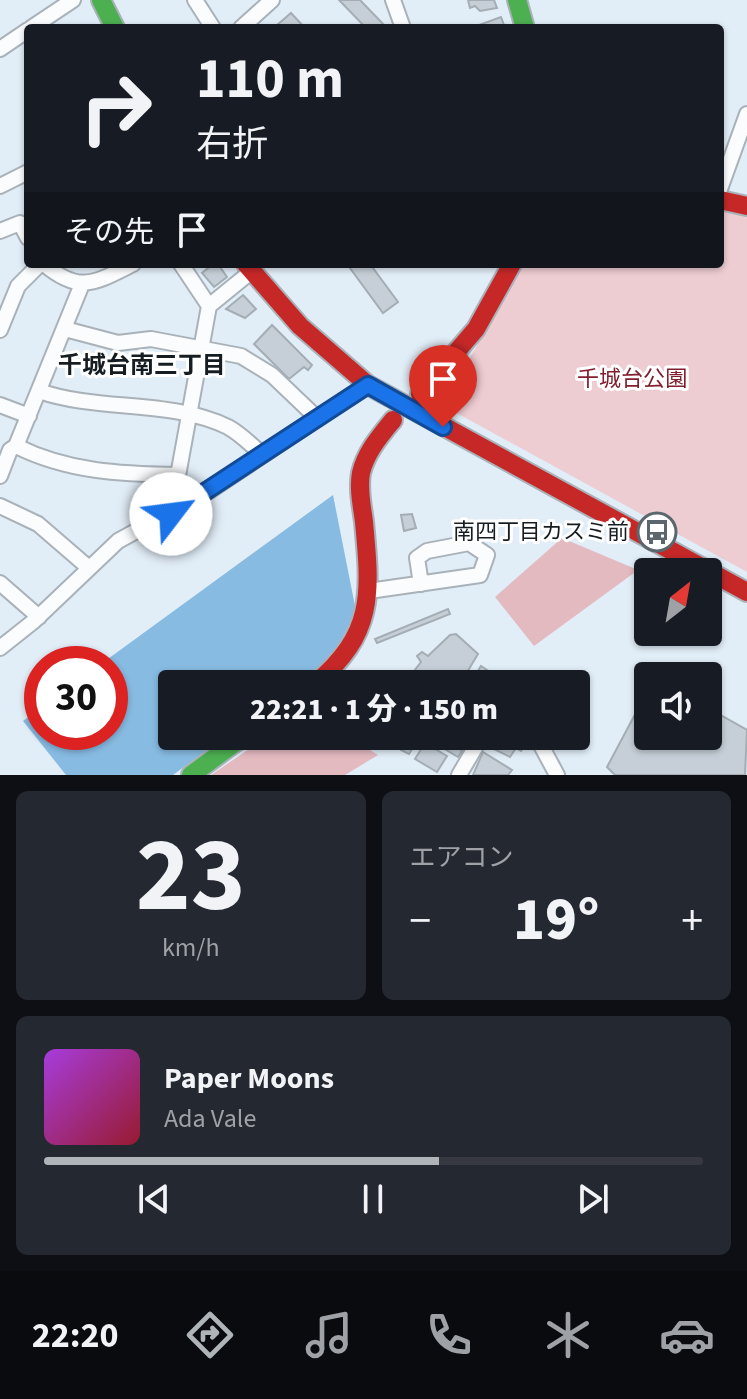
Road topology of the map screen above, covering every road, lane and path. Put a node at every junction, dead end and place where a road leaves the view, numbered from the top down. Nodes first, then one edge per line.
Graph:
1 (73, 0) edge
2 (101, 0) edge
3 (195, 0) edge
4 (272, 0) edge
5 (393, 0) edge
6 (517, 0) edge
7 (37, 24) edge
8 (113, 24) edge
9 (210, 24) edge
10 (245, 24) edge
11 (402, 24) edge
12 (524, 24) edge
13 (24, 33) edge
14 (0, 48) edge
15 (747, 114) edge
16 (24, 174) edge
17 (724, 178) edge
18 (0, 186) edge
19 (724, 201) edge
20 (747, 206) edge
21 (24, 230) edge
22 (0, 231) edge
23 (38, 268) edge
24 (47, 268) edge
25 (125, 268) edge
26 (184, 268) edge
27 (248, 268) edge
28 (250, 268) edge
29 (510, 268) edge
30 (82, 284) junction
31 (209, 306) junction
32 (65, 329) junction
33 (0, 330) edge
34 (202, 347) junction
35 (368, 385) junction
36 (39, 391) junction
37 (420, 394) dead end
38 (0, 405) edge
39 (29, 416) junction
40 (189, 416) junction
41 (317, 418) junction
42 (393, 420) dead end
43 (16, 446) junction
44 (262, 454) junction
45 (178, 475) junction
46 (0, 476) edge
47 (0, 506) edge
48 (171, 514) junction
49 (89, 568) junction
50 (0, 583) edge
51 (421, 584) junction
52 (369, 591) junction
53 (747, 592) edge
54 (39, 617) junction
55 (0, 648) edge
56 (331, 670) edge
57 (225, 750) edge
58 (474, 750) edge
59 (544, 750) edge
60 (191, 775) edge
61 (459, 775) edge
62 (557, 775) edge

1 - 7 street
2 - 8 street
3 - 9 street
4 - 10 street
5 - 11 street
6 - 12 street
13 - 14 street
15 - 17 street
16 - 18 street
19 - 20 street
21 - 22 street
23 - 33 street
24 - 30 street
25 - 30 street
26 - 31 street
27 - 31 street
28 - 35 street
29 - 37 street
30 - 32 street
31 - 34 street
32 - 34 street
32 - 36 street
34 - 40 street
34 - 41 street
35 - 41 street
35 - 53 street
36 - 39 street
36 - 40 street
38 - 39 street
39 - 43 street
40 - 44 street
40 - 45 street
41 - 44 street
42 - 52 street
43 - 45 street
43 - 46 street
44 - 48 street
45 - 48 street
47 - 49 street
48 - 49 street
49 - 54 street
50 - 54 street
51 - 51 street
51 - 52 street
52 - 56 street
54 - 55 street
57 - 60 street
58 - 61 street
59 - 62 street

